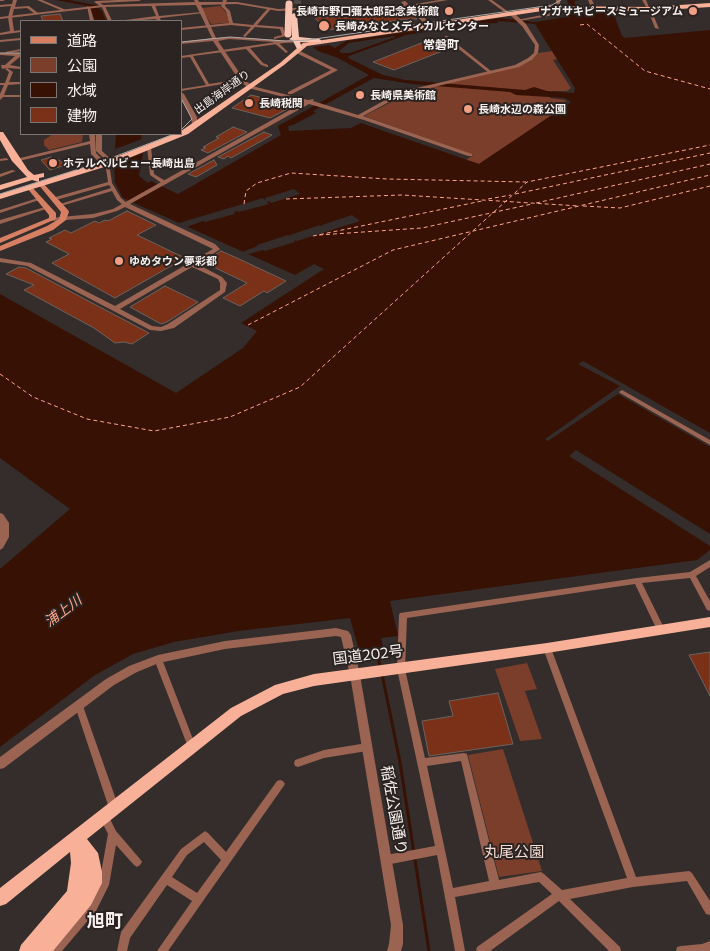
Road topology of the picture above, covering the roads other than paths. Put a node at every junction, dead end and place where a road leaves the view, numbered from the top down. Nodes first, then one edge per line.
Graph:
1 (15, 0) edge
2 (39, 0) edge
3 (139, 0) edge
4 (190, 0) edge
5 (402, 0) edge
6 (446, 0) edge
7 (490, 0) edge
8 (95, 1) edge
9 (197, 1) edge
10 (224, 2) edge
11 (105, 4) junction
12 (289, 4) dead end
13 (297, 4) dead end
14 (559, 4) edge
15 (592, 4) edge
16 (710, 4) edge
17 (153, 5) junction
18 (647, 5) edge
19 (0, 6) edge
20 (406, 6) junction
21 (13, 7) junction
22 (88, 8) junction
23 (269, 9) junction
24 (64, 10) junction
25 (506, 11) junction
26 (36, 13) junction
27 (202, 13) junction
28 (10, 17) junction
29 (0, 18) edge
30 (92, 20) edge
31 (110, 20) edge
32 (158, 20) edge
33 (425, 21) junction
34 (520, 23) junction
35 (231, 24) junction
36 (208, 26) junction
37 (255, 26) junction
38 (658, 28) dead end
39 (182, 29) edge
40 (20, 31) edge
41 (12, 33) junction
42 (0, 34) edge
43 (245, 36) junction
44 (446, 37) dead end
45 (215, 38) junction
46 (20, 39) edge
47 (0, 41) edge
48 (319, 41) joint
49 (182, 42) edge
50 (290, 42) junction
51 (247, 47) junction
52 (222, 51) junction
53 (0, 53) edge
54 (20, 54) edge
55 (20, 54) edge
56 (20, 55) edge
57 (191, 56) junction
58 (182, 57) edge
59 (267, 66) junction
60 (6, 67) edge
61 (20, 70) edge
62 (489, 71) junction
63 (20, 83) edge
64 (0, 84) edge
65 (7, 84) junction
66 (247, 84) junction
67 (208, 85) junction
68 (423, 86) junction
69 (182, 90) edge
70 (290, 93) junction
71 (20, 96) edge
72 (182, 96) edge
73 (1, 97) edge
74 (314, 102) junction
75 (359, 116) junction
76 (194, 117) junction
77 (182, 124) edge
78 (195, 125) junction
79 (182, 133) edge
80 (0, 134) edge
81 (92, 135) edge
82 (99, 135) edge
83 (162, 135) edge
84 (179, 135) edge
85 (92, 142) junction
86 (148, 144) junction
87 (0, 148) edge
88 (470, 155) dead end
89 (108, 159) junction
90 (3, 160) edge
91 (15, 160) junction
92 (14, 171) junction
93 (0, 176) edge
94 (36, 180) junction
95 (26, 184) junction
96 (110, 184) junction
97 (163, 184) junction
98 (0, 188) edge
99 (113, 189) junction
100 (0, 197) edge
101 (40, 200) junction
102 (56, 202) junction
103 (129, 203) junction
104 (47, 208) junction
105 (0, 212) edge
106 (63, 218) junction
107 (52, 219) junction
108 (0, 222) edge
109 (0, 241) edge
110 (0, 249) edge
111 (0, 260) edge
112 (192, 264) junction
113 (115, 310) junction
114 (622, 392) dead end
115 (710, 443) edge
116 (0, 516) edge
117 (0, 546) edge
118 (710, 563) edge
119 (692, 575) junction
120 (637, 581) junction
121 (710, 608) edge
122 (710, 622) edge
123 (661, 630) junction
124 (547, 648) junction
125 (158, 659) junction
126 (397, 670) junction
127 (360, 674) junction
128 (79, 706) junction
129 (192, 747) junction
130 (366, 747) junction
131 (298, 763) dead end
132 (422, 763) junction
133 (0, 764) edge
134 (280, 784) dead end
135 (109, 812) junction
136 (114, 834) junction
137 (76, 838) junction
138 (441, 850) junction
139 (226, 858) junction
140 (386, 860) junction
141 (137, 862) dead end
142 (165, 878) junction
143 (633, 882) junction
144 (495, 884) junction
145 (450, 893) junction
146 (558, 896) junction
147 (0, 898) edge
148 (198, 899) junction
149 (710, 910) edge
150 (710, 946) edge
151 (27, 951) edge
152 (42, 951) edge
153 (55, 951) edge
154 (122, 951) edge
155 (162, 951) edge
156 (394, 951) edge
157 (460, 951) edge
158 (482, 951) edge
159 (616, 951) edge
160 (681, 951) edge

1 - 21 street
2 - 24 street
3 - 11 street
4 - 9 street
5 - 20 street
6 - 20 street
7 - 25 street
8 - 11 street
9 - 10 street
9 - 17 street
9 - 27 street
10 - 23 street
10 - 35 street
11 - 17 street
11 - 22 street
11 - 31 street
12 - 50 highway, bridge
13 - 50 highway
14 - 15 highway
14 - 25 highway
14 - 34 street
15 - 18 highway
16 - 18 highway
17 - 32 street
18 - 38 street
19 - 21 street
20 - 23 street
20 - 33 street
21 - 26 street
21 - 28 street
22 - 24 street
22 - 30 street
23 - 37 street
24 - 26 street
25 - 33 highway
25 - 34 street
25 - 34 street
25 - 48 highway
26 - 28 street
27 - 32 street
27 - 36 street
28 - 29 street
28 - 41 street
33 - 50 highway
34 - 62 street
35 - 36 street
35 - 37 street
36 - 39 street
36 - 45 street
37 - 43 street
37 - 50 street
40 - 41 street
41 - 42 street
43 - 45 street
43 - 50 street
44 - 62 street
45 - 49 street
45 - 50 street
45 - 52 street
46 - 47 street
48 - 50 highway
50 - 51 street
50 - 59 highway, 出島海岸通り
50 - 66 highway, 出島海岸通り
50 - 70 street
51 - 52 street
51 - 59 street
52 - 57 street
52 - 66 street
53 - 54 street
53 - 55 street
56 - 60 street
57 - 58 street
57 - 67 street
59 - 66 highway, 出島海岸通り
60 - 61 street
60 - 65 street
62 - 68 street
62 - 68 street
63 - 65 street
64 - 65 street
65 - 73 street
66 - 67 street
66 - 70 street
66 - 74 street
66 - 76 highway, 出島海岸通り
66 - 78 highway, 出島海岸通り
67 - 69 street
68 - 75 street
70 - 74 street
71 - 73 street
72 - 76 street
74 - 75 street
74 - 97 street
75 - 88 street
76 - 77 highway, 出島海岸通り
76 - 78 street
78 - 79 highway, 出島海岸通り
80 - 91 highway
81 - 85 street
82 - 89 street
83 - 86 highway, 出島海岸通り
84 - 86 highway, 出島海岸通り
85 - 89 street
85 - 91 street
86 - 89 highway, 出島海岸通り
86 - 97 street
87 - 90 highway
89 - 94 highway, 出島海岸通り
89 - 96 street
90 - 92 highway
91 - 94 highway
92 - 93 street
92 - 95 highway
94 - 95 highway, 出島海岸通り
94 - 102 main road
95 - 98 highway
95 - 100 highway
95 - 101 main road
96 - 99 street
96 - 102 street
97 - 103 street
99 - 102 street
99 - 103 street
101 - 104 main road
101 - 105 street
102 - 106 main road
103 - 106 street
103 - 112 street
104 - 107 main road
104 - 108 street
106 - 107 street
106 - 110 main road
107 - 109 main road
111 - 113 street
112 - 113 street
112 - 113 street
114 - 115 street
116 - 117 street
118 - 119 street
119 - 120 street
119 - 121 street
120 - 123 street
120 - 126 street
122 - 123 highway, 国道202号
123 - 124 highway, 国道202号
124 - 126 highway, 国道202号
124 - 143 street
125 - 127 street, 稲佐公園通り
125 - 128 street, 稲佐公園通り
125 - 129 street
126 - 127 highway, 国道202号
126 - 132 street
127 - 129 highway, 国道202号
127 - 130 street, 稲佐公園通り
128 - 133 street, 稲佐公園通り
128 - 135 street
129 - 135 highway, 国道202号
130 - 131 street
130 - 140 street, 稲佐公園通り
132 - 138 street
132 - 144 street
134 - 139 street
135 - 136 street
135 - 137 highway, 国道202号
136 - 141 street
136 - 153 street
137 - 147 highway, 国道202号
137 - 151 highway
137 - 152 highway
138 - 140 street
138 - 145 street
139 - 142 street
139 - 148 street
140 - 156 street, 稲佐公園通り
142 - 148 street
142 - 154 street
143 - 146 street
143 - 149 street
144 - 145 street
144 - 146 street
145 - 157 street
146 - 158 street
146 - 159 street
148 - 155 street
150 - 160 street

